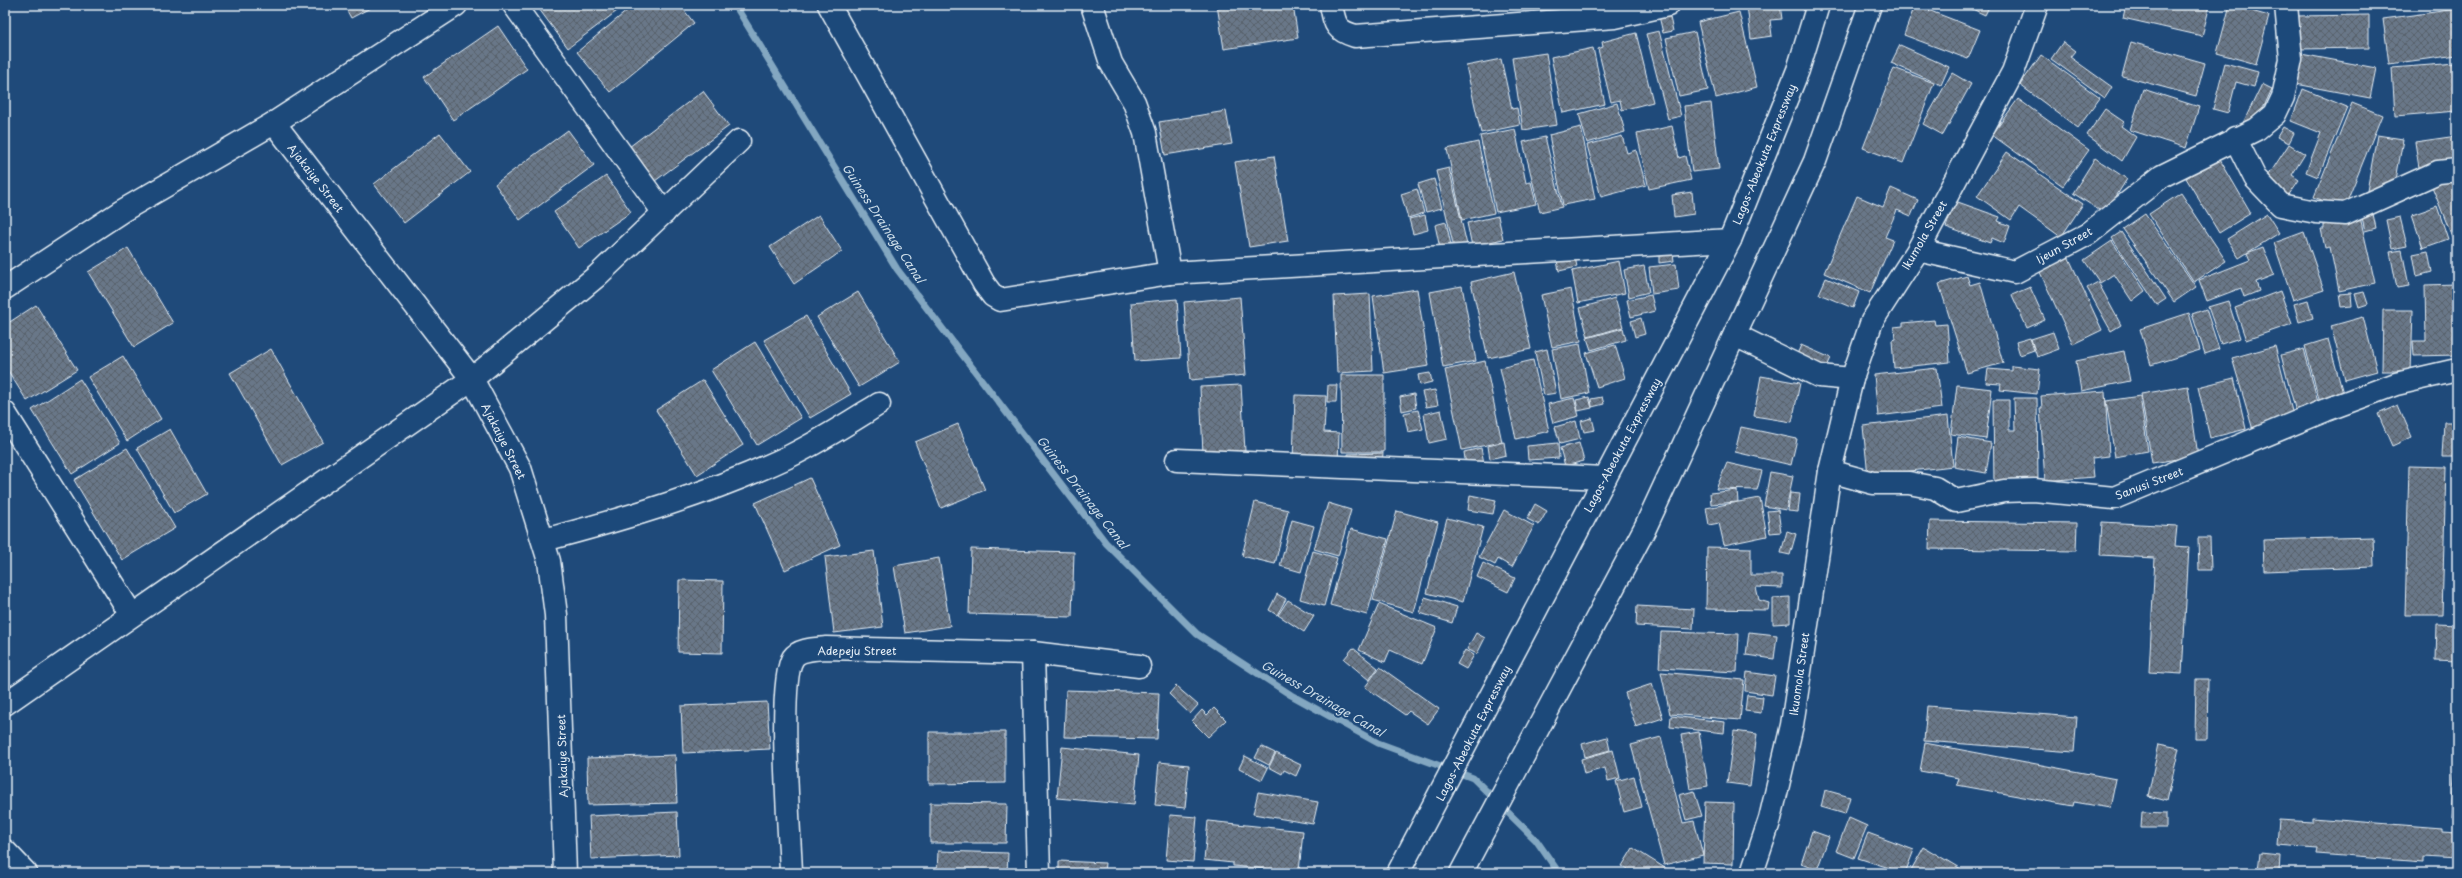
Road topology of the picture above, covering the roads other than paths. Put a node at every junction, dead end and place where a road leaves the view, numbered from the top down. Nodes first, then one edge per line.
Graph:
1 (456, 5) edge
2 (514, 5) edge
3 (829, 5) edge
4 (1092, 5) edge
5 (1331, 5) edge
6 (1668, 5) edge
7 (1818, 5) edge
8 (1870, 5) edge
9 (2037, 5) edge
10 (2286, 5) edge
11 (1615, 11) edge
12 (274, 123) junction
13 (2235, 138) junction
14 (739, 141) dead end
15 (2457, 170) edge
16 (664, 213) junction
17 (1730, 240) junction
18 (1918, 250) junction
19 (1170, 273) junction
20 (5, 288) edge
21 (1735, 335) junction
22 (2457, 370) edge
23 (472, 378) junction
24 (1852, 379) junction
25 (879, 404) dead end
26 (5, 413) edge
27 (1177, 460) dead end
28 (1830, 471) junction
29 (1605, 478) junction
30 (544, 540) junction
31 (132, 615) junction
32 (1033, 652) junction
33 (1140, 666) dead end
34 (5, 704) edge
35 (5, 851) edge
36 (26, 873) edge
37 (565, 873) edge
38 (791, 873) edge
39 (1039, 873) edge
40 (1398, 873) edge
41 (1461, 873) edge
42 (1752, 873) edge

1 - 12 main road
2 - 16 main road
3 - 19 main road
4 - 19 main road
5 - 11 main road
6 - 11 main road
7 - 17 main road, Lagos-Abeokuta Expressway
8 - 21 main road
9 - 18 main road, Ikumola Street
10 - 13 main road, Ijeun Street
12 - 20 main road
12 - 23 main road, Ajakaiye Street
13 - 15 main road
13 - 18 main road, Ijeun Street
14 - 16 main road
16 - 23 main road
17 - 19 main road
17 - 29 main road, Lagos-Abeokuta Expressway
18 - 24 main road, Ikumola Street
21 - 24 main road
21 - 41 main road
22 - 28 main road, Sanusi Street
23 - 30 main road, Ajakaiye Street
23 - 31 main road
24 - 28 main road, Ikumola Street
25 - 30 main road
26 - 31 main road
27 - 29 main road
28 - 42 main road, Ikuomola Street
29 - 40 main road, Lagos-Abeokuta Expressway
30 - 37 main road, Ajakaiye Street
31 - 34 main road
32 - 33 main road, Adepeju Street
32 - 38 main road, Adepeju Street
32 - 39 main road
35 - 36 main road

